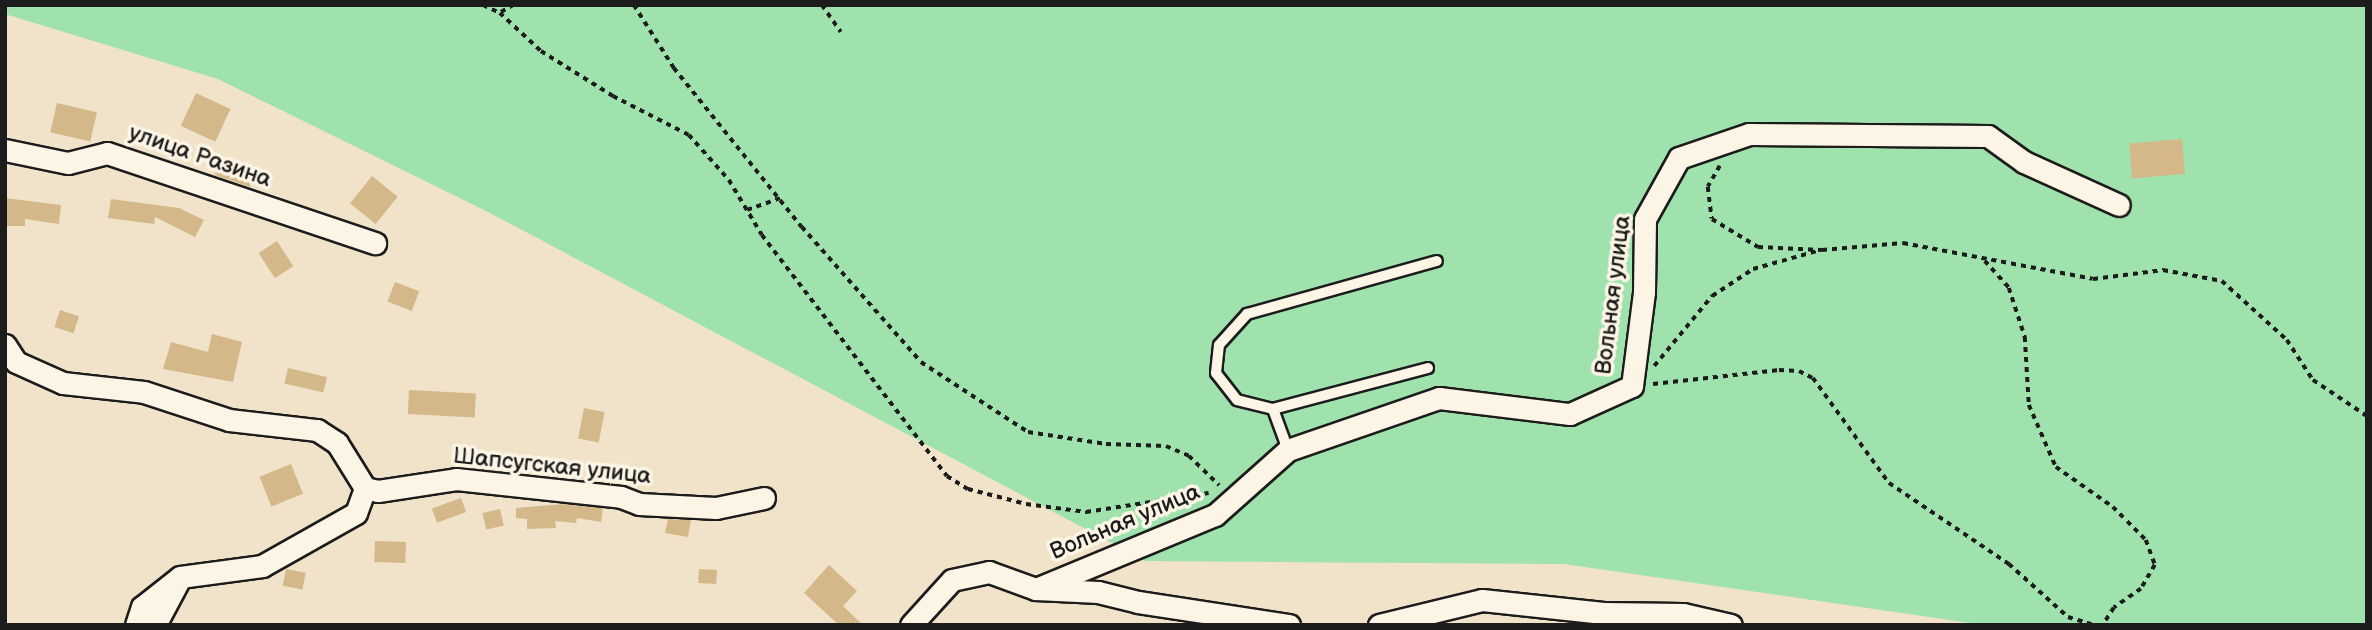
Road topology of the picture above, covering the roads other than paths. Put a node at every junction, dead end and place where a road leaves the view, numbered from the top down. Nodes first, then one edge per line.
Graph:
1 (5, 150) edge
2 (2119, 205) dead end
3 (375, 243) dead end
4 (1437, 261) dead end
5 (5, 345) edge
6 (1428, 368) dead end
7 (1273, 409) junction
8 (1288, 450) junction
9 (365, 488) junction
10 (764, 498) dead end
11 (180, 577) junction
12 (1036, 589) junction
13 (136, 625) edge
14 (155, 625) edge
15 (911, 625) edge
16 (1289, 625) edge
17 (1379, 625) edge
18 (1731, 625) edge

1 - 3 street, улица Разина
2 - 8 street, Вольная улица
4 - 7 lane
5 - 9 street
6 - 7 lane
7 - 8 lane
8 - 12 street, Вольная улица
9 - 10 street, Шапсугская улица
9 - 11 street
11 - 13 street
11 - 14 street
12 - 15 street, Вольная улица
12 - 16 street, Вольная улица
17 - 18 street

